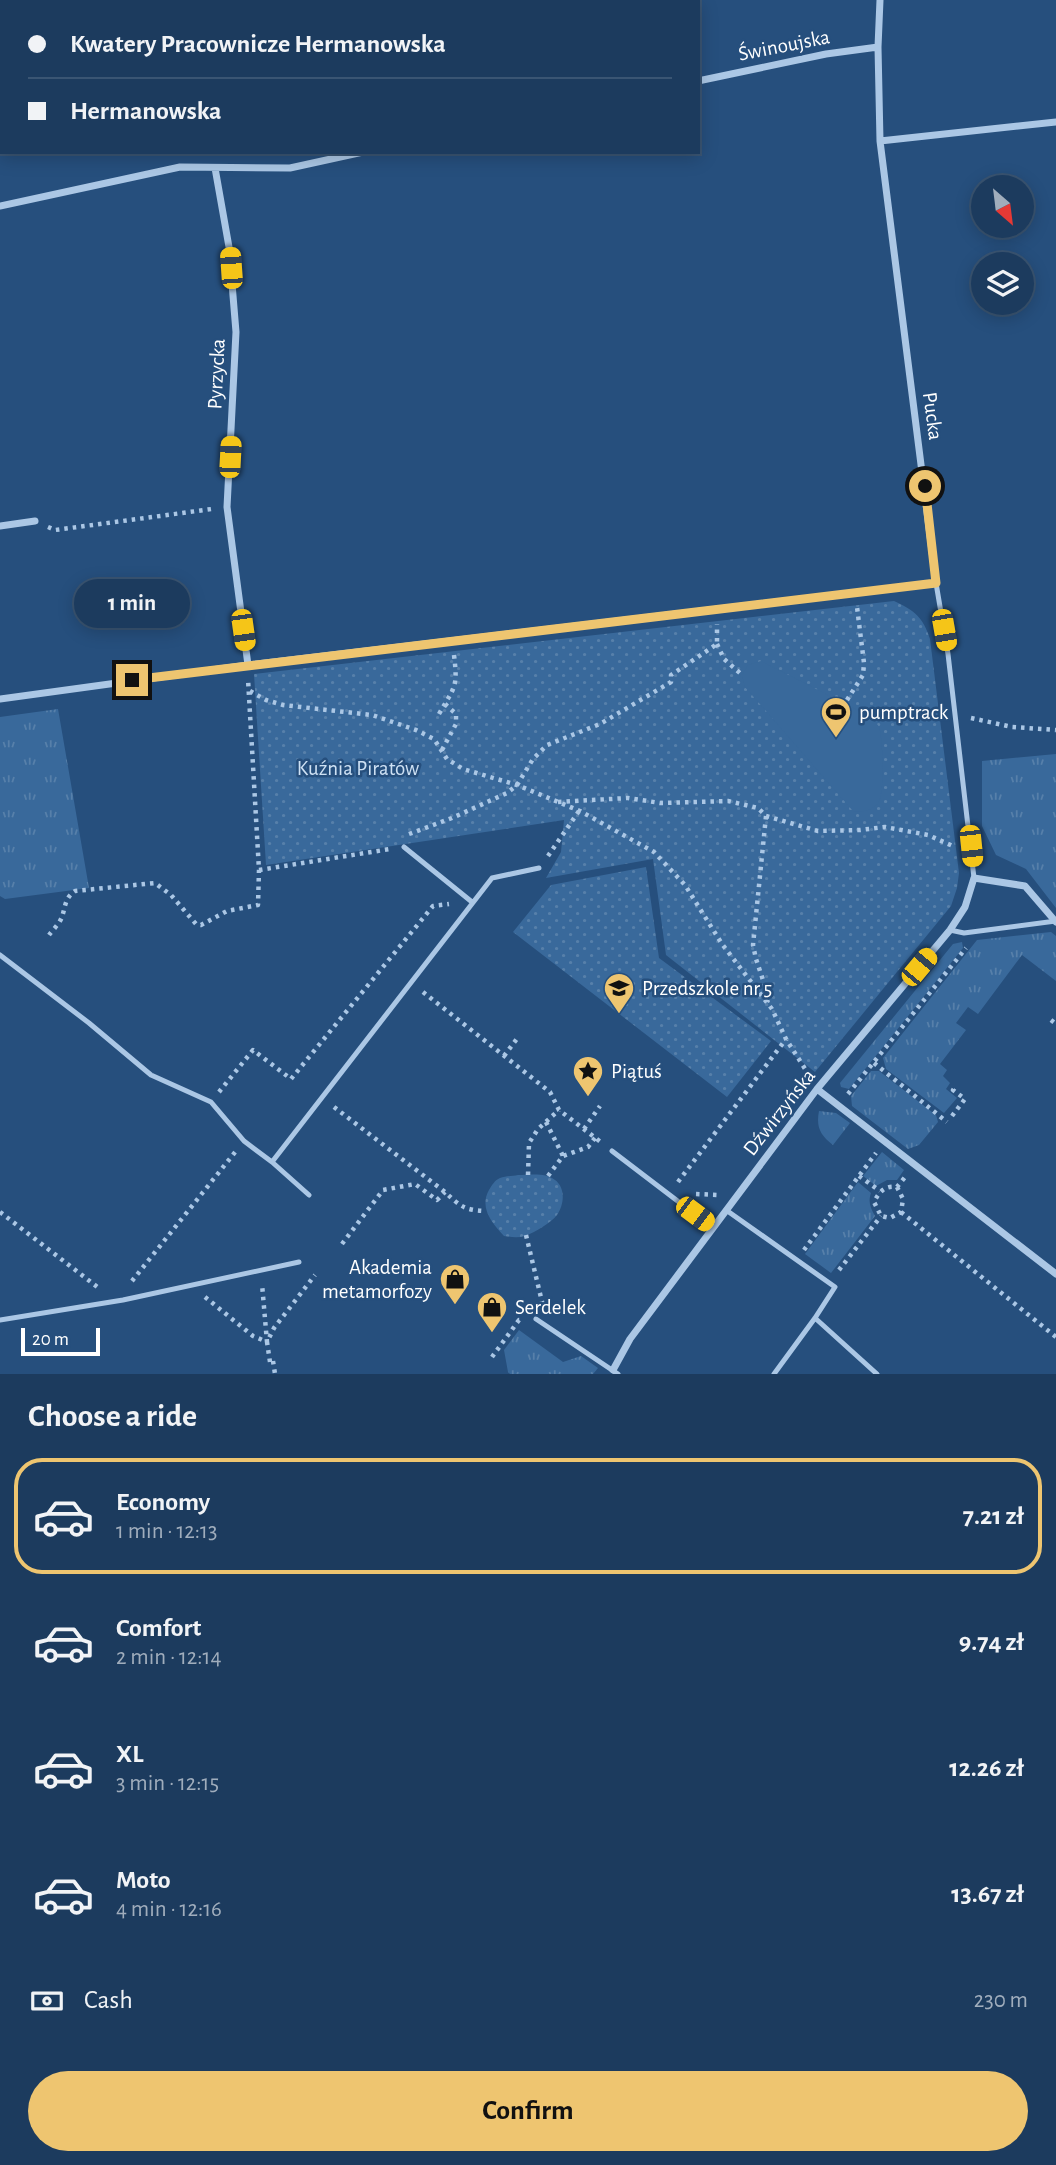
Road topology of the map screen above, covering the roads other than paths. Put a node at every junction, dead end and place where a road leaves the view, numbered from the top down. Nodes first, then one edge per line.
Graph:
1 (880, 0) edge
2 (878, 47) junction
3 (700, 81) edge
4 (1056, 122) edge
5 (880, 141) junction
6 (354, 154) edge
7 (215, 168) junction
8 (0, 206) edge
9 (34, 521) road end
10 (0, 526) edge
11 (936, 583) junction
12 (248, 665) junction
13 (0, 699) edge
14 (404, 847) road end
15 (540, 868) road end
16 (974, 878) junction
17 (472, 902) junction
18 (1056, 921) edge
19 (950, 930) junction
20 (0, 955) edge
21 (817, 1089) junction
22 (612, 1151) road end
23 (272, 1162) junction
24 (309, 1195) dead end
25 (726, 1210) junction
26 (713, 1227) junction
27 (299, 1262) dead end
28 (1056, 1275) edge
29 (815, 1318) junction
30 (536, 1319) road end
31 (0, 1320) edge
32 (616, 1372) edge
33 (774, 1374) edge
34 (877, 1374) edge

1 - 2 street, Pucka
2 - 3 street, Świnoujska
2 - 5 street, Pucka
4 - 5 street
5 - 11 street, Pucka
6 - 7 street
7 - 8 street
7 - 12 street, Pyrzycka
9 - 10 street
11 - 12 street
11 - 16 lane, Pucka
12 - 13 street
14 - 17 lane
15 - 17 lane
16 - 18 street
16 - 19 street, Dźwirzyńska
17 - 23 lane
18 - 19 lane
19 - 21 street, Dźwirzyńska
20 - 23 lane
21 - 25 street, Dźwirzyńska
21 - 28 street
22 - 26 lane
23 - 24 lane
25 - 26 street, Dźwirzyńska
25 - 29 lane
26 - 32 street, Dźwirzyńska
27 - 31 lane
29 - 33 lane
29 - 34 lane
30 - 32 lane

